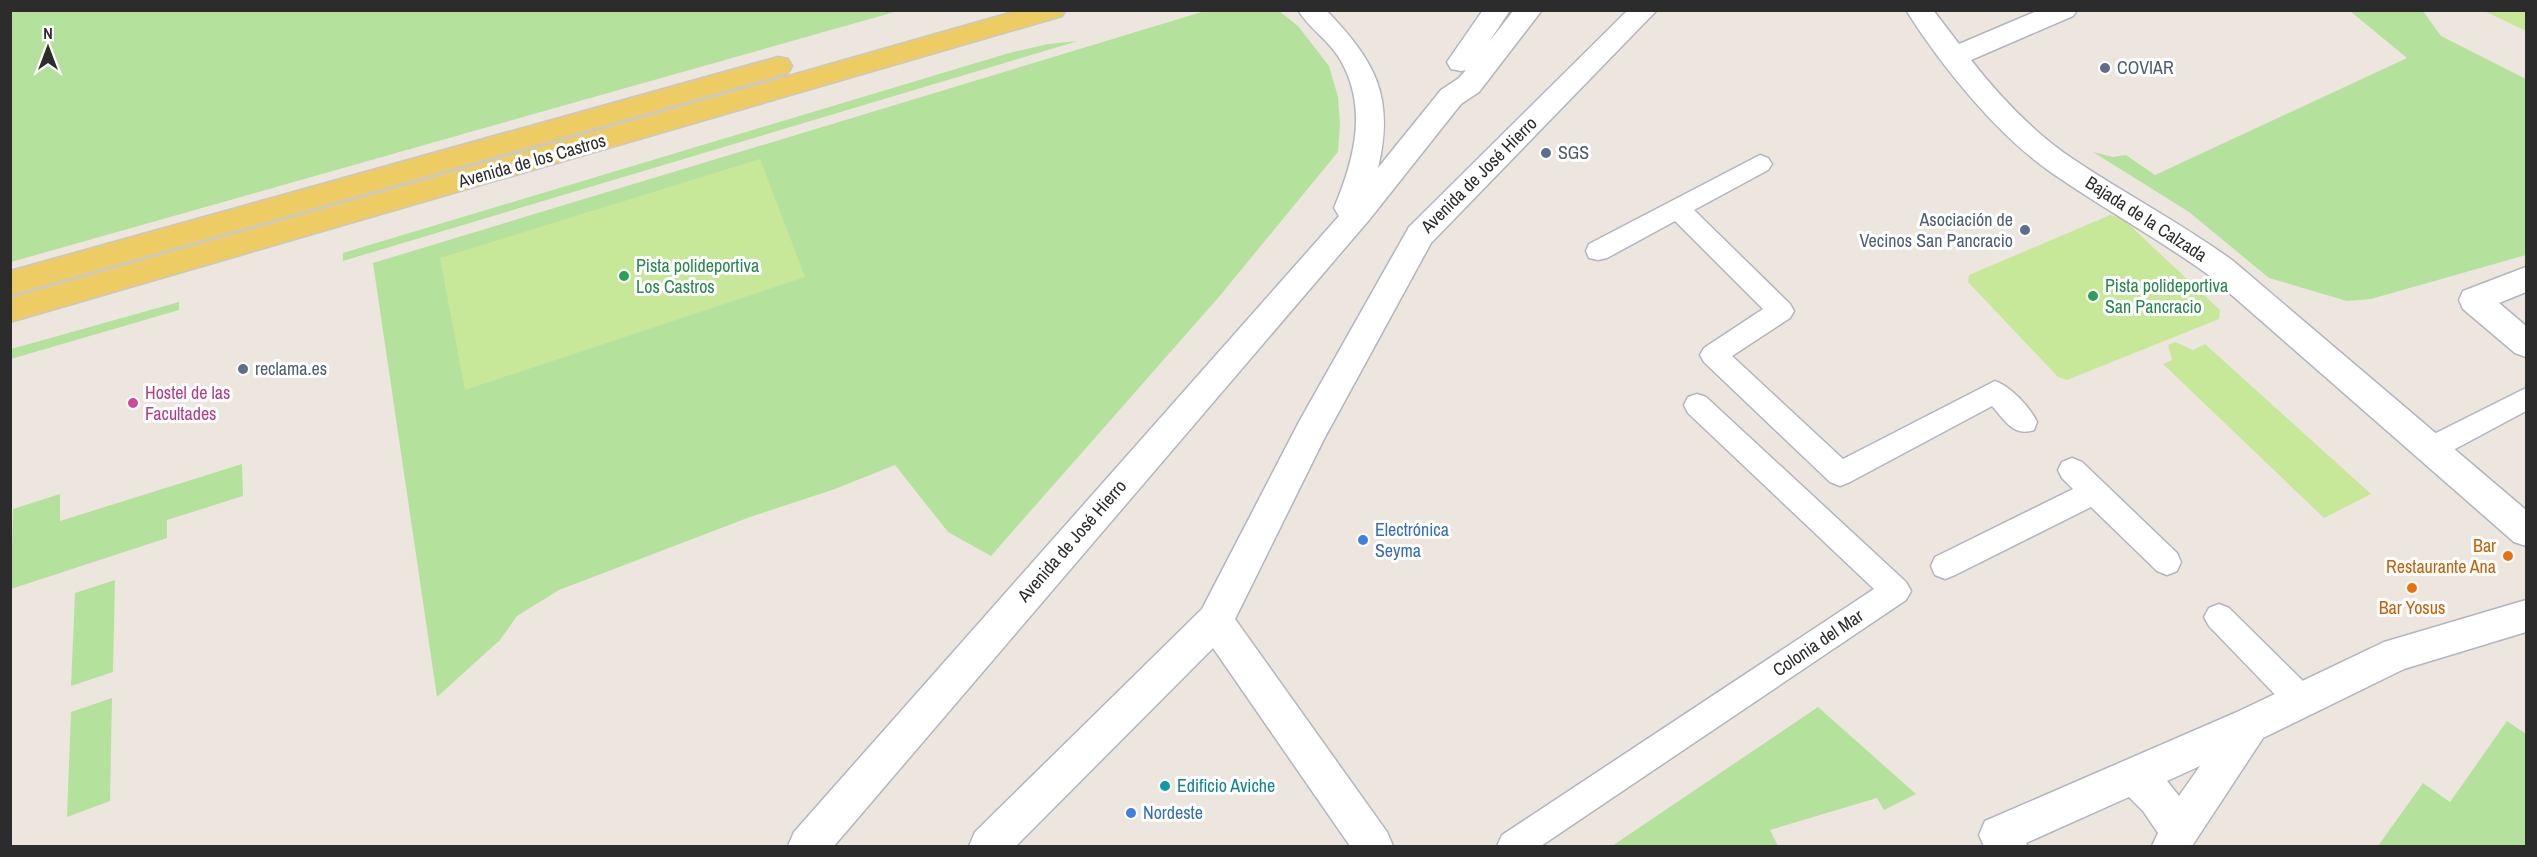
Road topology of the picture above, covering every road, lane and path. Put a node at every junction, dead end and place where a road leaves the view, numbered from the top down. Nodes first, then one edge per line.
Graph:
1 (973, 10) edge
2 (1053, 10) edge
3 (1311, 10) edge
4 (1497, 10) edge
5 (1529, 10) edge
6 (1644, 10) edge
7 (1919, 10) edge
8 (2064, 10) edge
9 (1953, 57) junction
10 (1451, 97) junction
11 (1760, 164) dead end
12 (1677, 208) junction
13 (1336, 236) junction
14 (1598, 251) dead end
15 (2526, 279) edge
16 (10, 283) edge
17 (10, 310) edge
18 (2526, 344) edge
19 (2526, 399) edge
20 (1697, 405) dead end
21 (2024, 423) dead end
22 (2432, 448) junction
23 (2072, 470) dead end
24 (2094, 492) junction
25 (2526, 531) edge
26 (2167, 561) dead end
27 (1945, 566) dead end
28 (2526, 616) edge
29 (2219, 617) dead end
30 (1215, 621) junction
31 (2301, 700) junction
32 (2250, 725) junction
33 (2135, 777) junction
34 (2175, 838) edge
35 (808, 846) edge
36 (989, 846) edge
37 (1372, 846) edge
38 (1512, 846) edge
39 (2008, 846) edge

1 - 16 main road, Avenida de los Castros
2 - 17 main road, Avenida de los Castros
3 - 13 street, Avenida de José Hierro
4 - 10 street, Avenida de José Hierro
5 - 10 street, Avenida de José Hierro
6 - 30 street, Avenida de José Hierro
7 - 9 street, Bajada de la Calzada
8 - 9 street
9 - 22 street, Bajada de la Calzada
10 - 13 street, Avenida de José Hierro
11 - 12 lane
12 - 14 lane
12 - 21 lane
13 - 35 street, Avenida de José Hierro
15 - 18 street
19 - 22 lane
20 - 38 lane, Colonia del Mar
22 - 25 street, Bajada de la Calzada
23 - 24 lane
24 - 26 lane
24 - 27 lane
28 - 31 street
29 - 31 lane
30 - 36 street, Avenida de José Hierro
30 - 37 street
31 - 32 street
32 - 33 street
32 - 34 street
33 - 34 street
33 - 39 street

